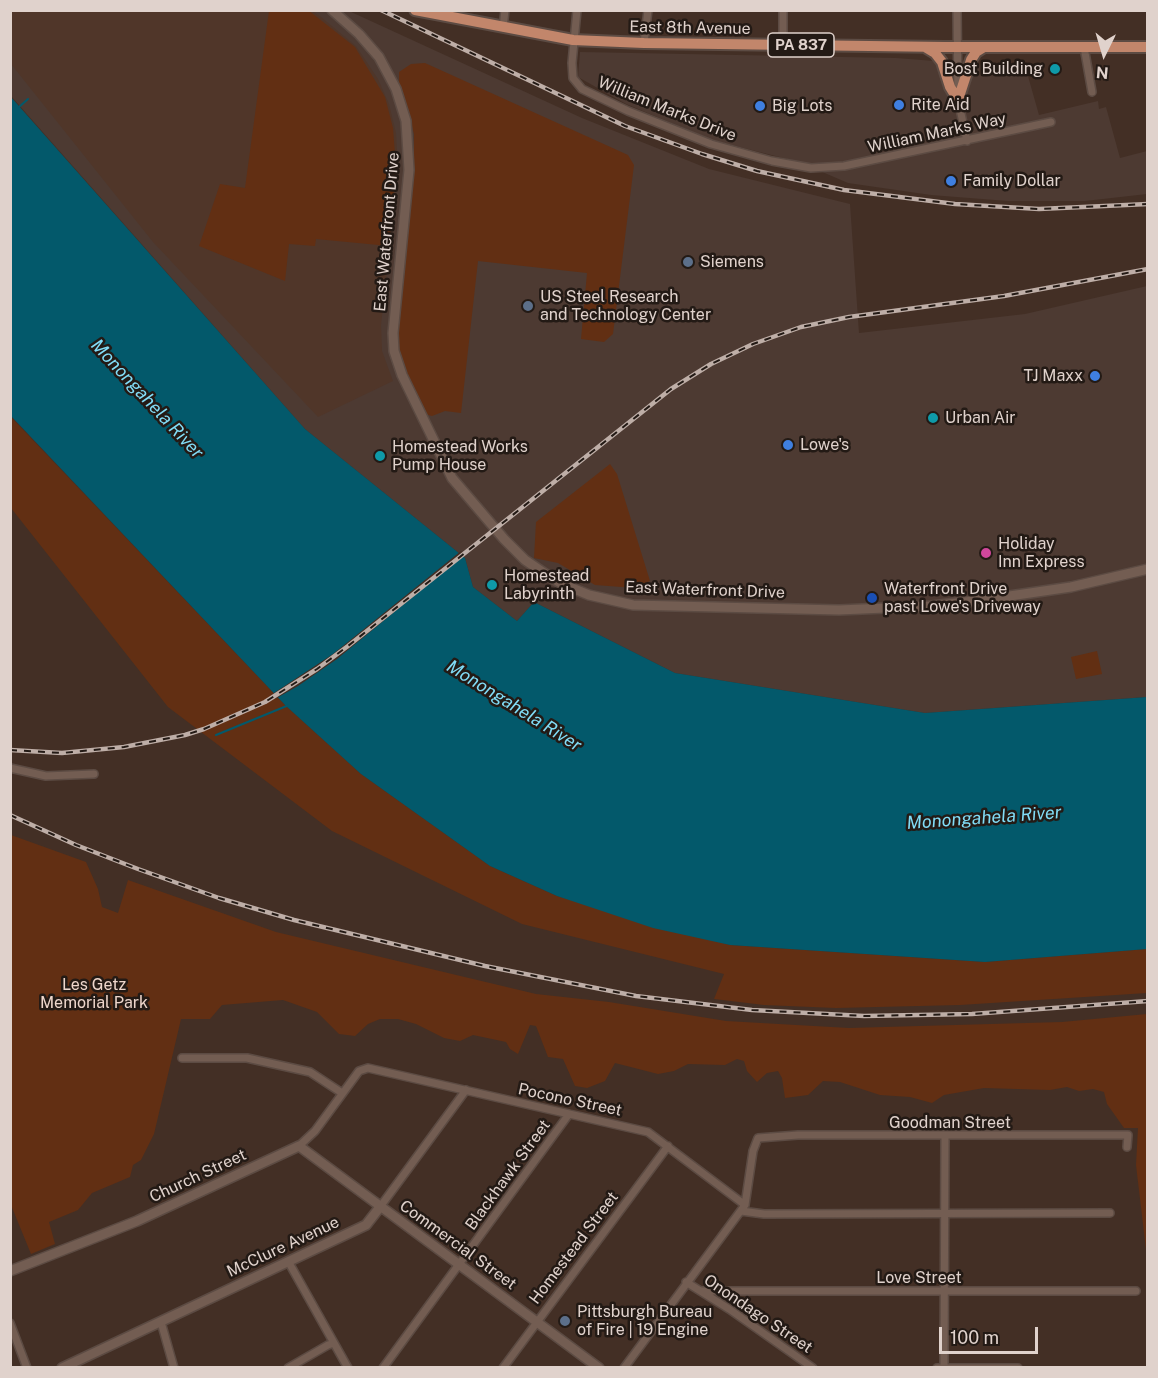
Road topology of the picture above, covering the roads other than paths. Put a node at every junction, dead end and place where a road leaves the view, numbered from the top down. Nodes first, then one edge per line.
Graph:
1 (332, 10) edge
2 (415, 10) edge
3 (505, 10) edge
4 (577, 10) edge
5 (648, 10) edge
6 (783, 10) edge
7 (957, 10) edge
8 (503, 28) junction
9 (573, 40) junction
10 (644, 43) junction
11 (783, 45) junction
12 (924, 47) junction
13 (957, 47) junction
14 (984, 47) junction
15 (1084, 47) junction
16 (1148, 47) edge
17 (1092, 92) dead end
18 (958, 100) junction
19 (1051, 122) dead end
20 (967, 141) junction
21 (829, 168) joint
22 (1148, 569) edge
23 (10, 768) edge
24 (94, 774) dead end
25 (182, 1058) dead end
26 (368, 1068) joint
27 (466, 1090) junction
28 (342, 1093) junction
29 (569, 1114) junction
30 (945, 1137) junction
31 (299, 1146) junction
32 (668, 1146) junction
33 (1127, 1147) dead end
34 (380, 1207) junction
35 (743, 1208) junction
36 (1110, 1213) dead end
37 (944, 1214) junction
38 (288, 1262) junction
39 (459, 1264) junction
40 (10, 1271) edge
41 (686, 1282) junction
42 (702, 1291) junction
43 (945, 1291) junction
44 (1136, 1291) dead end
45 (537, 1321) junction
46 (161, 1322) junction
47 (10, 1323) edge
48 (334, 1343) junction
49 (82, 1363) edge
50 (944, 1367) edge
51 (27, 1368) edge
52 (62, 1368) edge
53 (174, 1368) edge
54 (288, 1368) edge
55 (348, 1368) edge
56 (383, 1368) edge
57 (503, 1368) edge
58 (599, 1368) edge
59 (624, 1368) edge
60 (813, 1368) edge
61 (938, 1368) edge
62 (1018, 1368) edge

1 - 22 street, East Waterfront Drive
2 - 8 main road, East 8th Avenue / PA 837
3 - 8 street
4 - 9 street, William Marks Drive
5 - 10 street
6 - 11 street
7 - 13 street
8 - 9 main road, East 8th Avenue / PA 837
9 - 10 main road, East 8th Avenue / PA 837
9 - 21 street, William Marks Drive
10 - 11 main road, East 8th Avenue / PA 837
11 - 12 main road, East 8th Avenue / PA 837
12 - 13 main road, East 8th Avenue / PA 837
12 - 18 main road
13 - 14 main road, East 8th Avenue / PA 837
13 - 18 street
14 - 15 main road, East 8th Avenue / PA 837
14 - 18 main road
15 - 16 main road, East 8th Avenue / PA 837
15 - 17 street
18 - 20 street
19 - 20 street, William Marks Way
20 - 21 street, William Marks Way
23 - 24 street
25 - 28 street
26 - 27 street, Pocono Street
26 - 28 street, Church Street
27 - 29 street, Pocono Street
27 - 34 street, McClure Avenue
28 - 31 street, Church Street
29 - 32 street, Pocono Street
29 - 39 street, Blackhawk Street
30 - 33 street, Goodman Street
30 - 35 street, Goodman Street
30 - 37 street
31 - 34 street, Commercial Street
31 - 40 street, Church Street
32 - 35 street, Pocono Street
32 - 45 street, Homestead Street
34 - 38 street, McClure Avenue
34 - 39 street, Commercial Street
35 - 37 street, Pocono Street
35 - 41 street
36 - 37 street, Pocono Street
37 - 43 street
38 - 46 street, McClure Avenue
38 - 48 street
39 - 45 street, Commercial Street
39 - 56 street, Blackhawk Street
41 - 42 street, Onondago Street
41 - 59 street
42 - 43 street, Love Street
42 - 60 street, Onondago Street
43 - 44 street, Love Street
43 - 50 street
45 - 57 street, Homestead Street
45 - 58 street, Commercial Street
46 - 49 street, McClure Avenue
46 - 53 street
47 - 51 street
48 - 54 street
48 - 55 street
49 - 52 street, McClure Avenue
50 - 61 street
50 - 62 street

